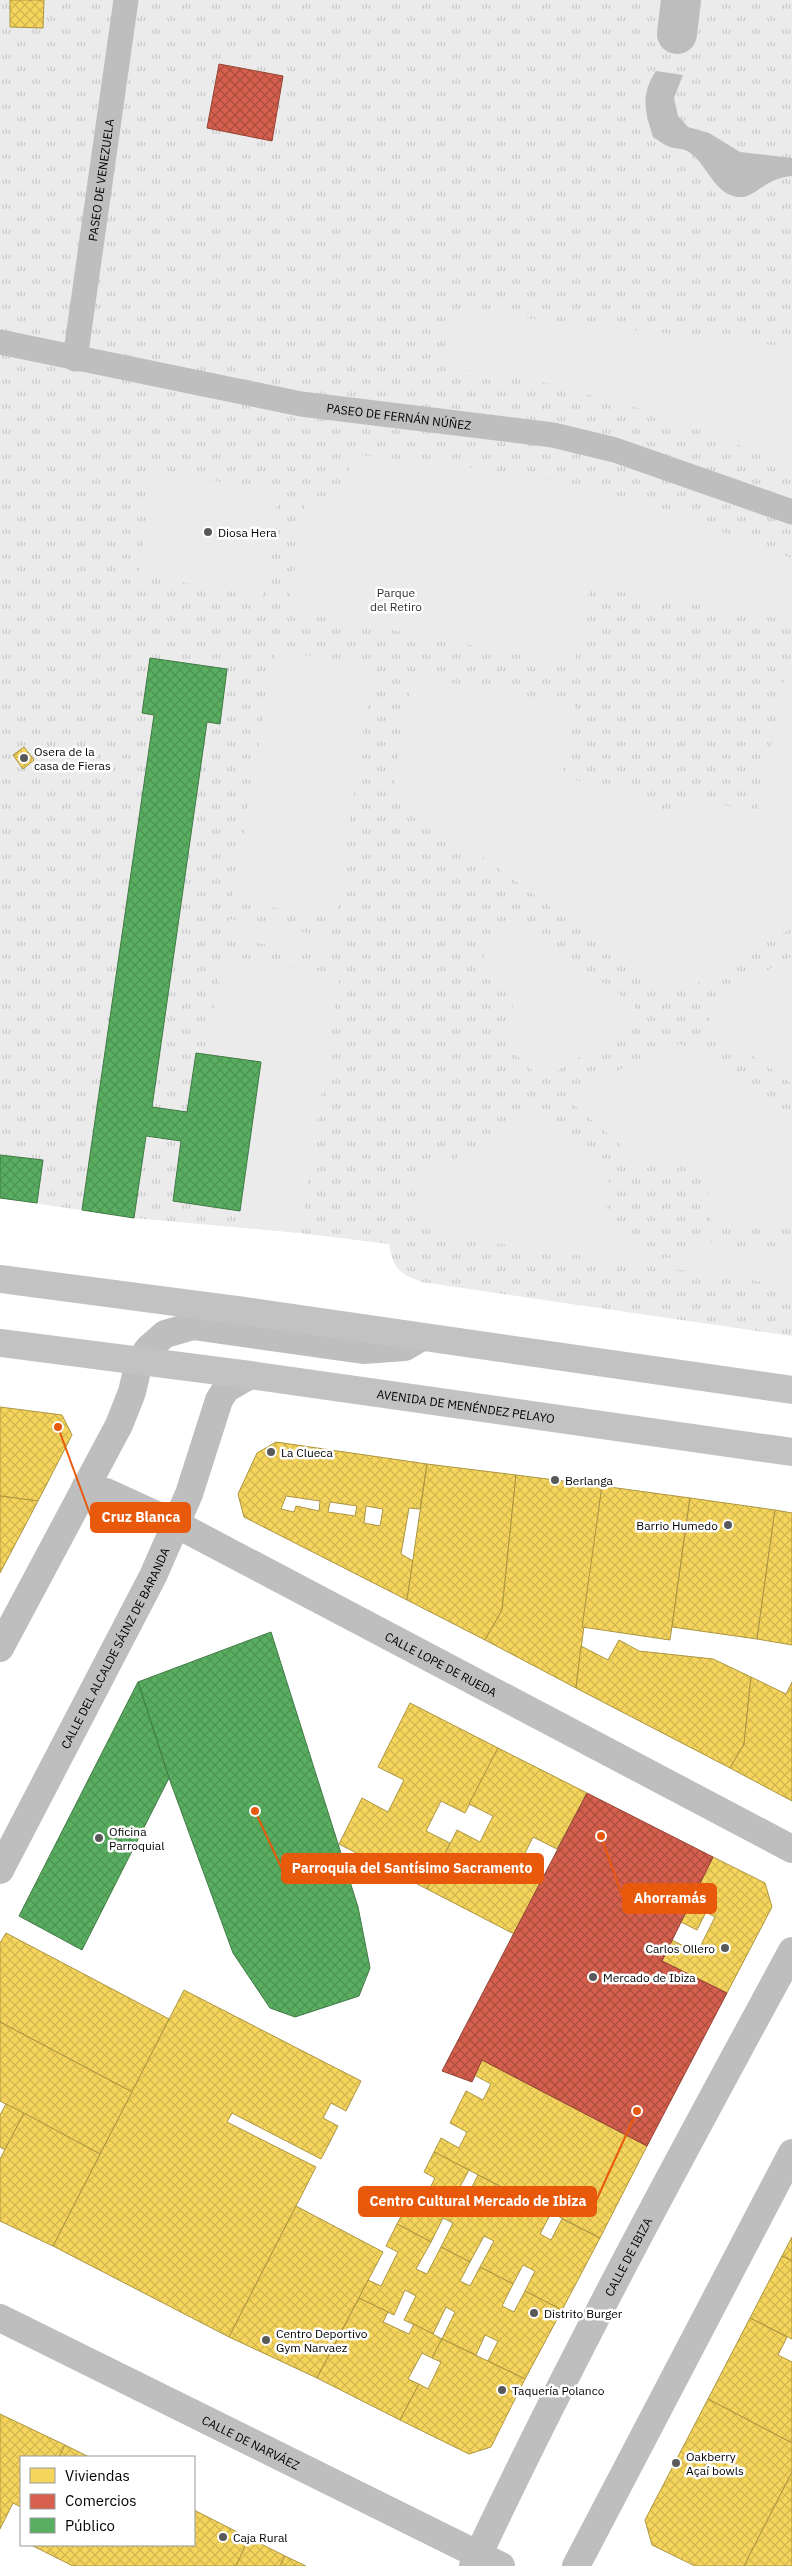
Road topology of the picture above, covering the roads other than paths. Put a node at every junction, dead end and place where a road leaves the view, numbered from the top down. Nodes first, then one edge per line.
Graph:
1 (126, 0) edge
2 (0, 342) edge
3 (75, 359) junction
4 (792, 512) edge
5 (0, 1278) edge
6 (422, 1337) junction
7 (0, 1343) edge
8 (139, 1362) junction
9 (250, 1375) junction
10 (792, 1390) edge
11 (792, 1452) edge
12 (85, 1488) junction
13 (176, 1524) junction
14 (0, 1648) edge
15 (792, 1849) edge
16 (0, 1870) edge
17 (792, 1951) edge
18 (792, 2153) edge
19 (0, 2318) edge
20 (484, 2562) edge
21 (576, 2566) edge

1 - 3 street, PASEO DE VENEZUELA
2 - 3 street, PASEO DE FERNÁN NÚÑEZ
3 - 4 street, PASEO DE FERNÁN NÚÑEZ
5 - 6 main road
6 - 8 street
6 - 10 main road
7 - 8 main road, AVENIDA DE MENÉNDEZ PELAYO
8 - 9 main road, AVENIDA DE MENÉNDEZ PELAYO
8 - 12 street
9 - 11 main road, AVENIDA DE MENÉNDEZ PELAYO
9 - 13 street, CALLE DEL ALCALDE SÁINZ DE BARANDA
12 - 13 street, CALLE LOPE DE RUEDA
12 - 14 street
13 - 15 street, CALLE LOPE DE RUEDA
13 - 16 street, CALLE DEL ALCALDE SÁINZ DE BARANDA
17 - 20 street, CALLE DE IBIZA
18 - 21 street
19 - 20 street, CALLE DE NARVÁEZ

